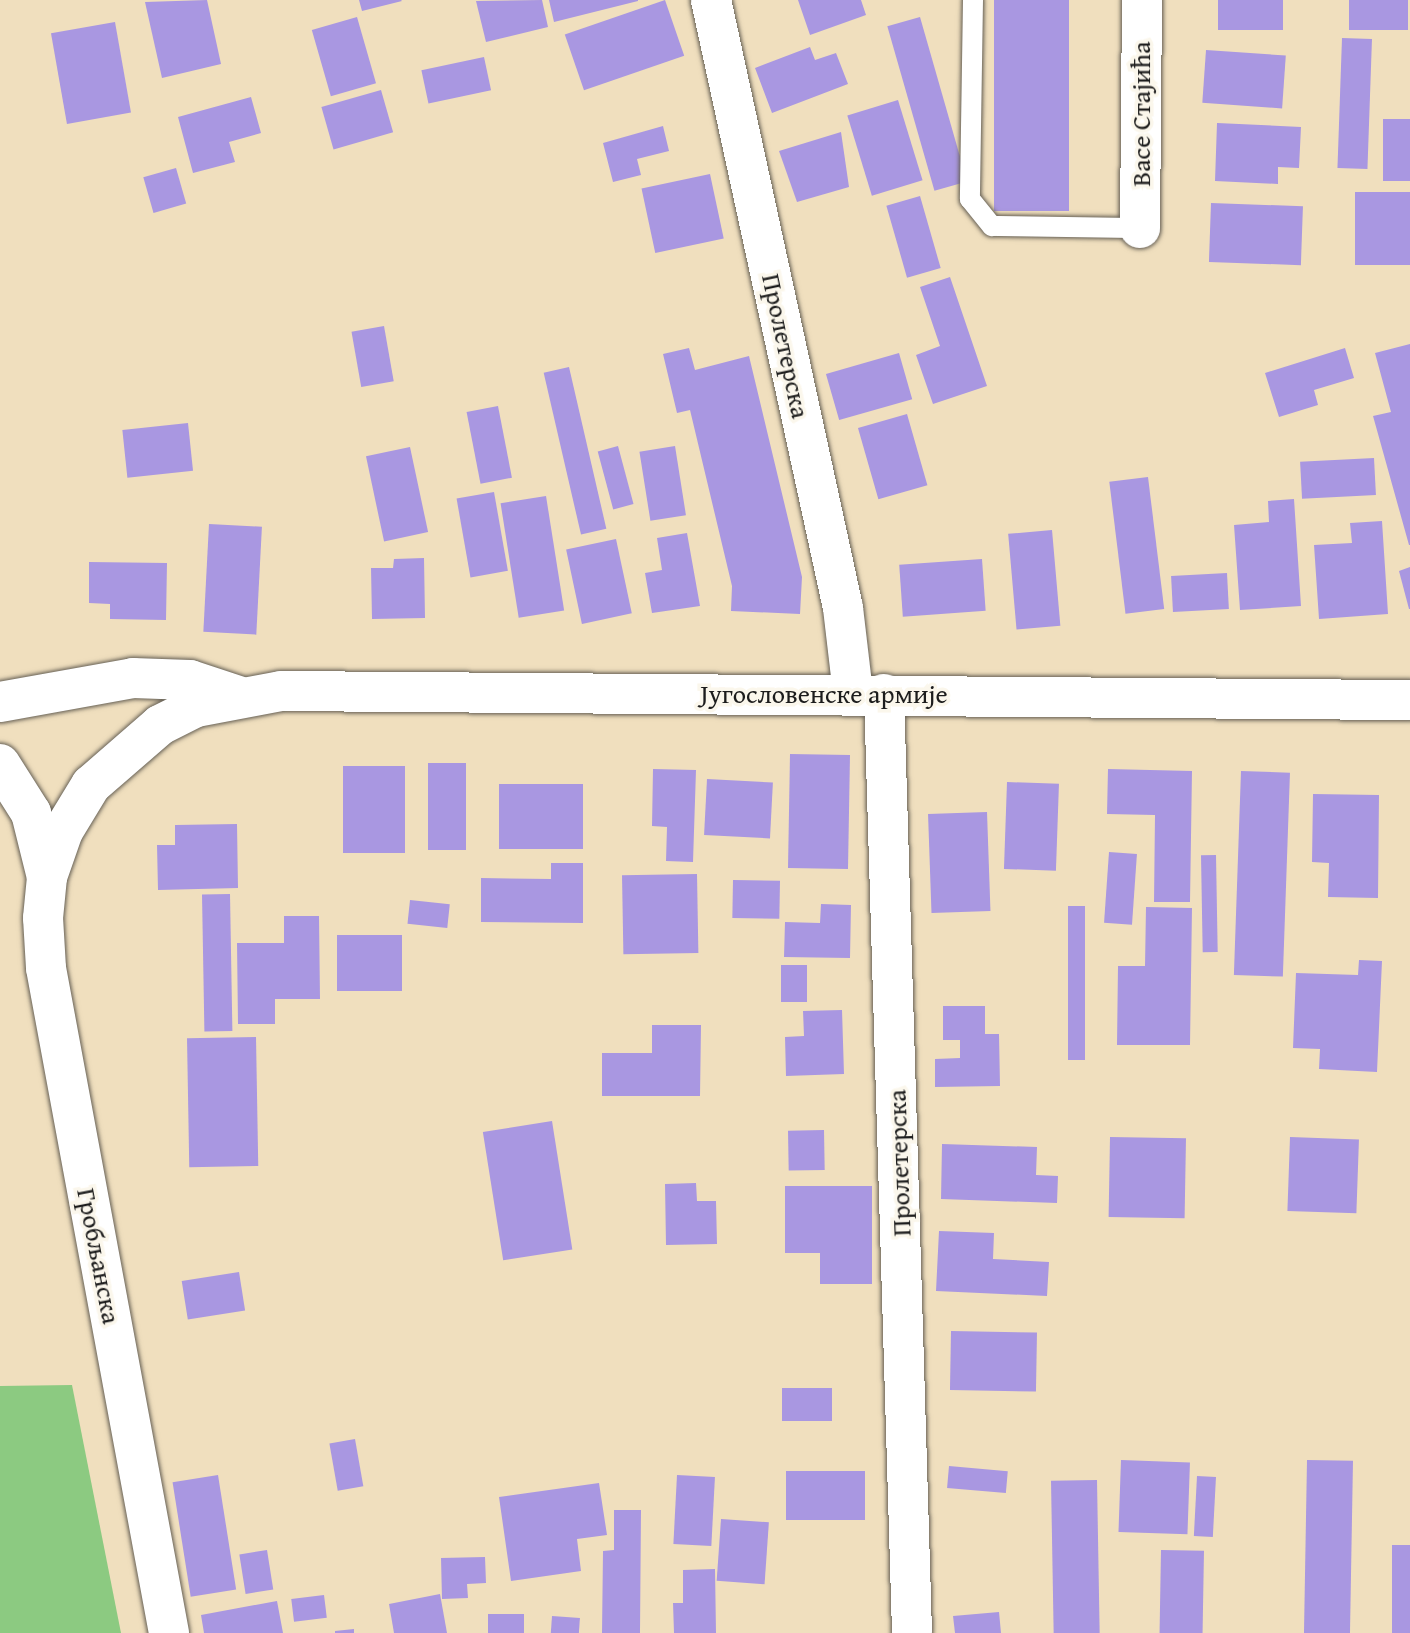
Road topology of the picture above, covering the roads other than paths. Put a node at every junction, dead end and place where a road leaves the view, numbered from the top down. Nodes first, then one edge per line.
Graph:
1 (711, 0) edge
2 (973, 0) edge
3 (1142, 0) edge
4 (1140, 228) joint
5 (868, 694) junction
6 (238, 696) junction
7 (1410, 700) edge
8 (0, 702) edge
9 (0, 764) edge
10 (47, 877) junction
11 (169, 1633) edge
12 (912, 1633) edge

1 - 5 street, Пролетерска
2 - 4 lane
3 - 4 street, Васе Стајића
5 - 6 street, Југословенске армије
5 - 7 street, Југословенске армије
5 - 12 street, Пролетерска
6 - 8 street, Југословенске армије
6 - 10 street, Југословенске армије
9 - 10 street
10 - 11 street, Гробљанска

